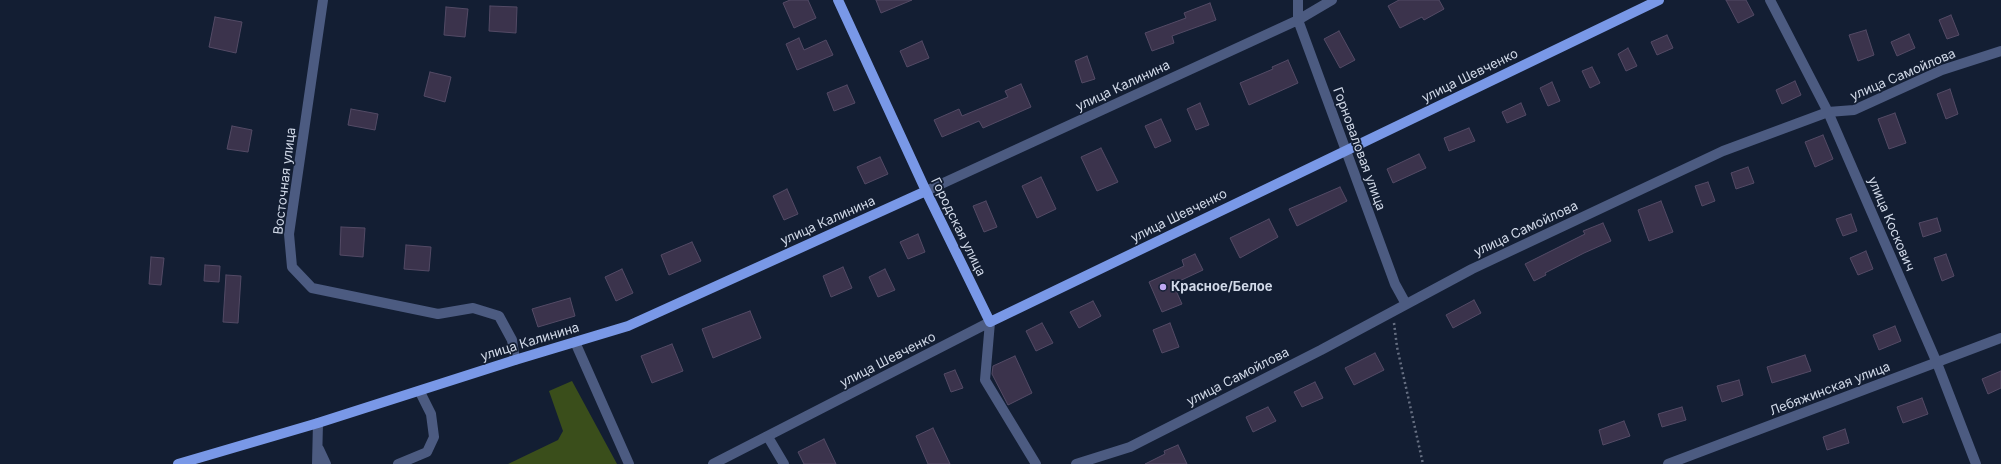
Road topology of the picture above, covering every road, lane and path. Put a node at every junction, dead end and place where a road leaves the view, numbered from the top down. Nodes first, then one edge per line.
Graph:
1 (322, 0) edge
2 (838, 0) edge
3 (1298, 0) edge
4 (1332, 0) edge
5 (1659, 0) edge
6 (1770, 0) edge
7 (1298, 20) junction
8 (2001, 51) edge
9 (1828, 112) junction
10 (1345, 150) junction
11 (926, 191) junction
12 (1406, 304) junction
13 (1393, 311) junction
14 (990, 322) junction
15 (2001, 338) edge
16 (575, 342) junction
17 (515, 360) junction
18 (1937, 363) junction
19 (420, 392) junction
20 (318, 423) junction
21 (768, 437) junction
22 (317, 445) junction
23 (178, 464) edge
24 (317, 464) edge
25 (326, 464) edge
26 (398, 464) edge
27 (629, 464) edge
28 (713, 464) edge
29 (784, 464) edge
30 (1036, 464) edge
31 (1076, 464) edge
32 (1423, 464) edge
33 (1668, 464) edge
34 (1976, 464) edge

1 - 17 street, Восточная улица
2 - 11 main road, Городская улица
3 - 7 street, Горноваловая улица
4 - 7 street, улица Калинина
5 - 10 main road, улица Шевченко
6 - 9 street, улица Коскович
7 - 10 street, Горноваловая улица
7 - 11 street, улица Калинина
8 - 9 street, улица Самойлова
9 - 12 street, улица Самойлова
9 - 18 street, улица Коскович
10 - 12 street, Горноваловая улица
10 - 14 main road, улица Шевченко
11 - 14 main road, Городская улица
11 - 16 main road, улица Калинина
12 - 13 street, улица Самойлова
13 - 31 street, улица Самойлова
13 - 32 path
14 - 21 street, улица Шевченко
14 - 30 street
15 - 18 street, Лебяжинская улица
16 - 17 main road, улица Калинина
16 - 27 street
17 - 19 main road, улица Калинина
18 - 33 street, Лебяжинская улица
18 - 34 street, улица Коскович
19 - 20 main road, улица Калинина
19 - 26 street
20 - 22 street
20 - 23 main road, улица Калинина
21 - 28 street, улица Шевченко
21 - 29 street
22 - 24 street
22 - 25 street

